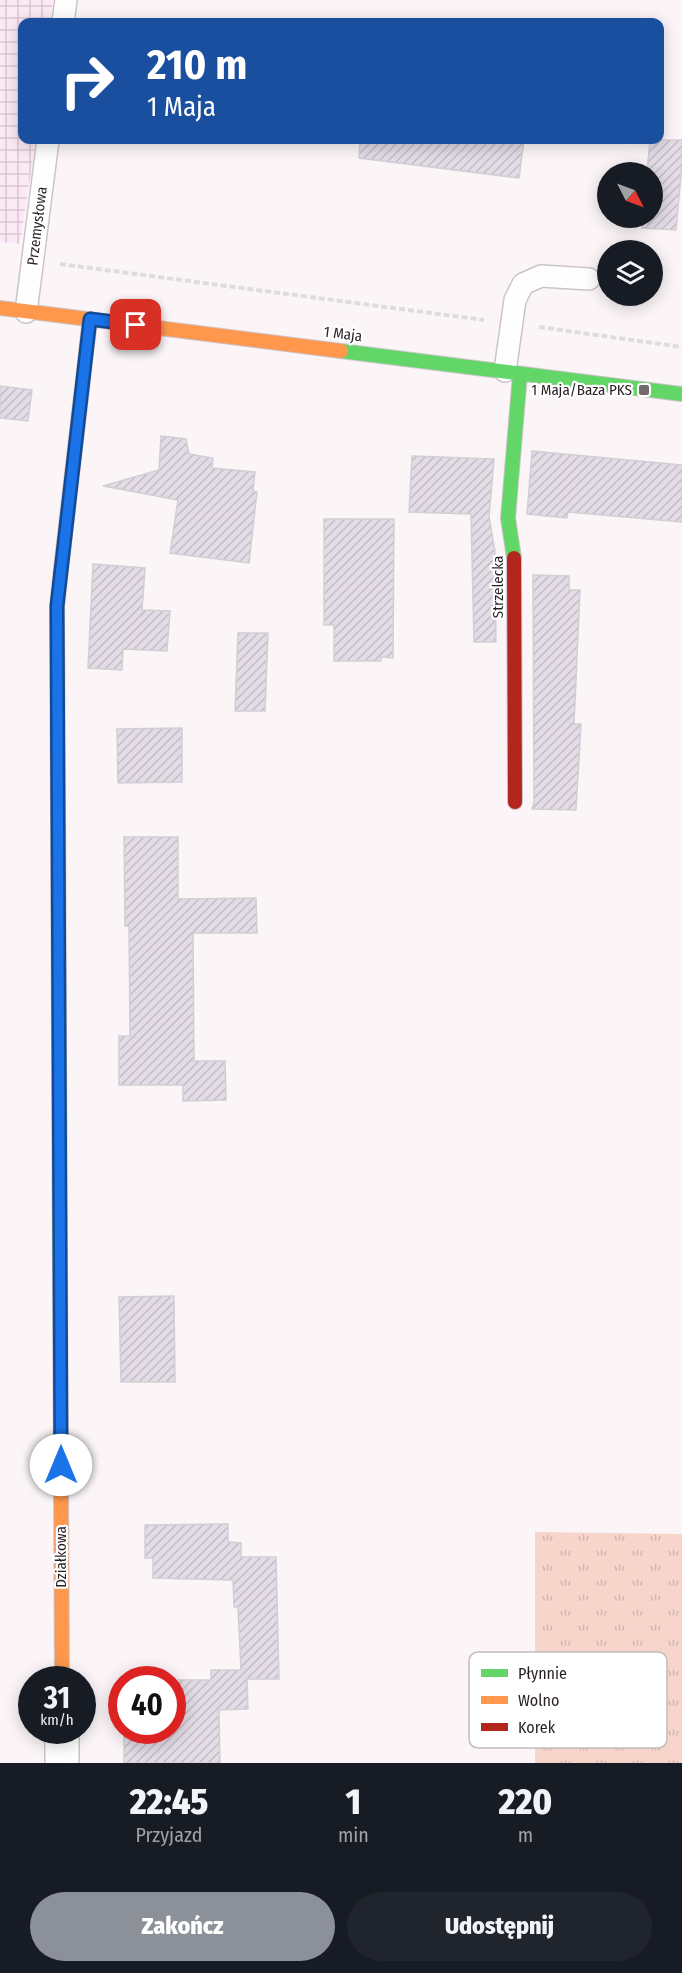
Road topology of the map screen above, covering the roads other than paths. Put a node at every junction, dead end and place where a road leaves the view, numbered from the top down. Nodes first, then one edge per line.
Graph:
1 (66, 0) edge
2 (64, 18) edge
3 (48, 144) edge
4 (589, 279) dead end
5 (0, 308) edge
6 (26, 312) junction
7 (90, 319) junction
8 (513, 373) junction
9 (682, 394) edge
10 (515, 802) dead end
11 (62, 1666) edge
12 (62, 1744) edge
13 (62, 1763) edge

1 - 2 lane
3 - 6 lane, Przemysłowa
4 - 8 lane
5 - 6 street, 1 Maja
6 - 7 street, 1 Maja
7 - 8 street, 1 Maja
7 - 11 street, Działkowa
8 - 9 street, 1 Maja
8 - 10 street, Strzelecka
12 - 13 street

